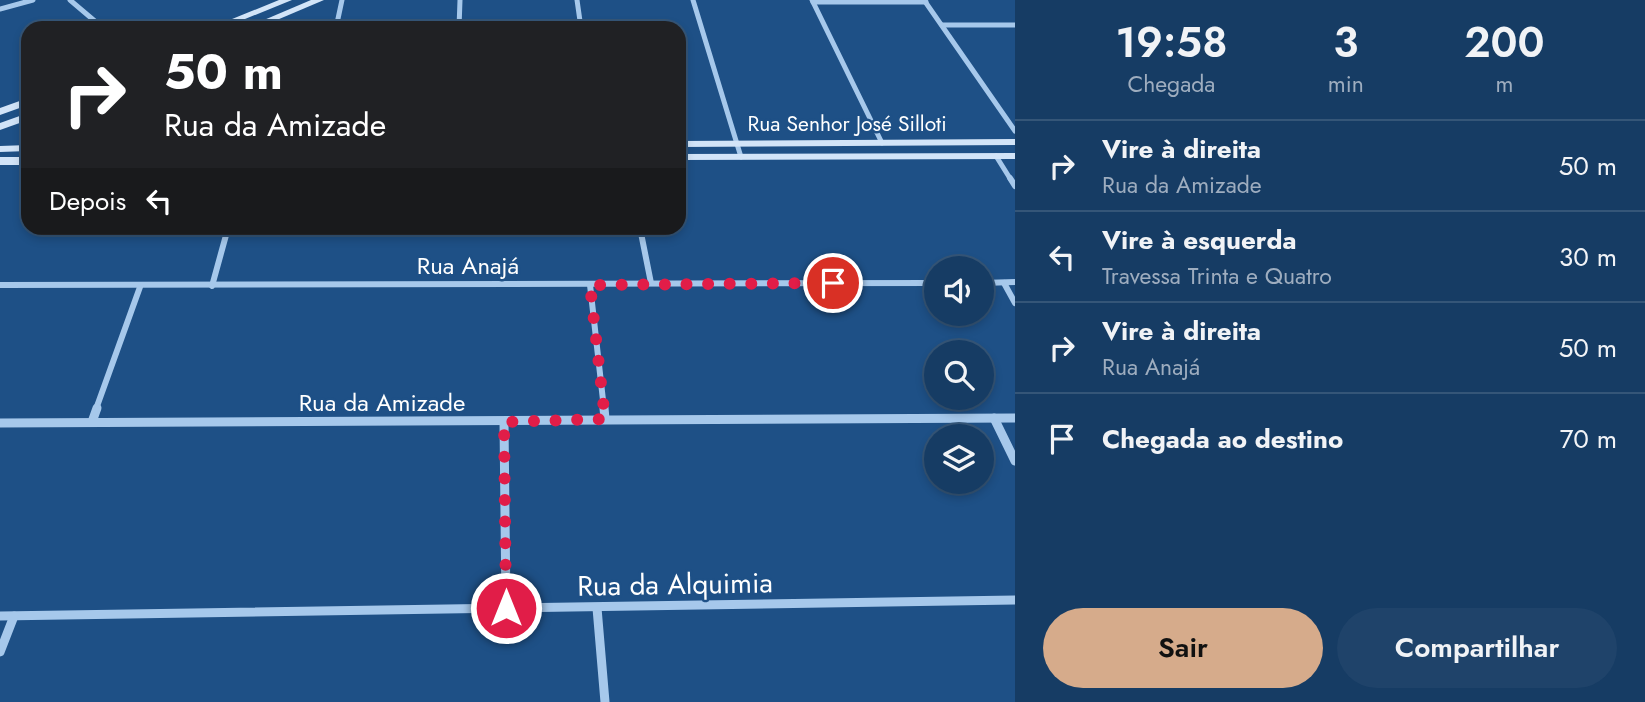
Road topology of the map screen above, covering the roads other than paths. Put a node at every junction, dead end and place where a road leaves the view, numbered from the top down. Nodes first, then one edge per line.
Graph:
1 (33, 0) edge
2 (70, 0) edge
3 (287, 0) edge
4 (319, 0) edge
5 (342, 0) edge
6 (460, 0) edge
7 (577, 0) edge
8 (693, 0) edge
9 (813, 1) edge
10 (925, 1) edge
11 (0, 9) edge
12 (95, 21) edge
13 (233, 21) edge
14 (267, 21) edge
15 (338, 21) edge
16 (459, 21) edge
17 (580, 21) edge
18 (942, 25) junction
19 (1015, 25) edge
20 (21, 104) edge
21 (0, 112) edge
22 (21, 119) edge
23 (0, 127) edge
24 (1015, 131) edge
25 (1015, 142) edge
26 (882, 143) junction
27 (686, 144) edge
28 (737, 144) junction
29 (21, 148) edge
30 (0, 149) edge
31 (996, 156) junction
32 (1015, 156) edge
33 (686, 157) edge
34 (741, 157) junction
35 (0, 161) edge
36 (21, 161) edge
37 (1015, 186) edge
38 (226, 235) edge
39 (640, 235) edge
40 (1015, 282) edge
41 (924, 283) edge
42 (994, 283) edge
43 (1004, 283) junction
44 (651, 284) junction
45 (0, 285) edge
46 (590, 285) junction
47 (212, 286) junction
48 (140, 287) junction
49 (1015, 303) edge
50 (994, 418) junction
51 (1015, 418) edge
52 (605, 419) junction
53 (92, 422) junction
54 (504, 422) junction
55 (0, 423) edge
56 (1015, 461) edge
57 (1015, 600) edge
58 (506, 608) junction
59 (597, 608) junction
60 (0, 616) edge
61 (14, 616) junction
62 (0, 652) edge
63 (606, 702) edge

1 - 11 street
2 - 12 street
3 - 13 street
4 - 14 street
5 - 15 street
6 - 16 street
7 - 17 street
8 - 28 street
9 - 10 street
9 - 26 street
10 - 18 street
18 - 19 street
18 - 24 street
20 - 21 street
22 - 23 street
25 - 26 street, Rua Senhor José Silloti
26 - 28 street, Rua Senhor José Silloti
27 - 28 street, Rua Senhor José Silloti
28 - 34 street
29 - 30 street
31 - 32 street, Rua Senhor José Silloti
31 - 34 street, Rua Senhor José Silloti
31 - 37 street
33 - 34 street, Rua Senhor José Silloti
35 - 36 street
38 - 47 street
39 - 44 street
40 - 43 street
41 - 44 street, Rua Anajá
42 - 43 street
43 - 49 street
44 - 46 street, Rua Anajá
45 - 48 street, Rua Anajá
46 - 47 street, Rua Anajá
46 - 52 street
47 - 48 street, Rua Anajá
48 - 53 street
50 - 51 street, Rua da Amizade
50 - 52 street, Rua da Amizade
50 - 56 street
52 - 54 street, Rua da Amizade
53 - 54 street, Rua da Amizade
53 - 55 street, Rua da Amizade
54 - 58 street
57 - 59 street, Rua da Alquimia
58 - 59 street, Rua da Alquimia
58 - 61 street, Rua da Alquimia
59 - 63 street
60 - 61 street, Rua da Alquimia
61 - 62 street

